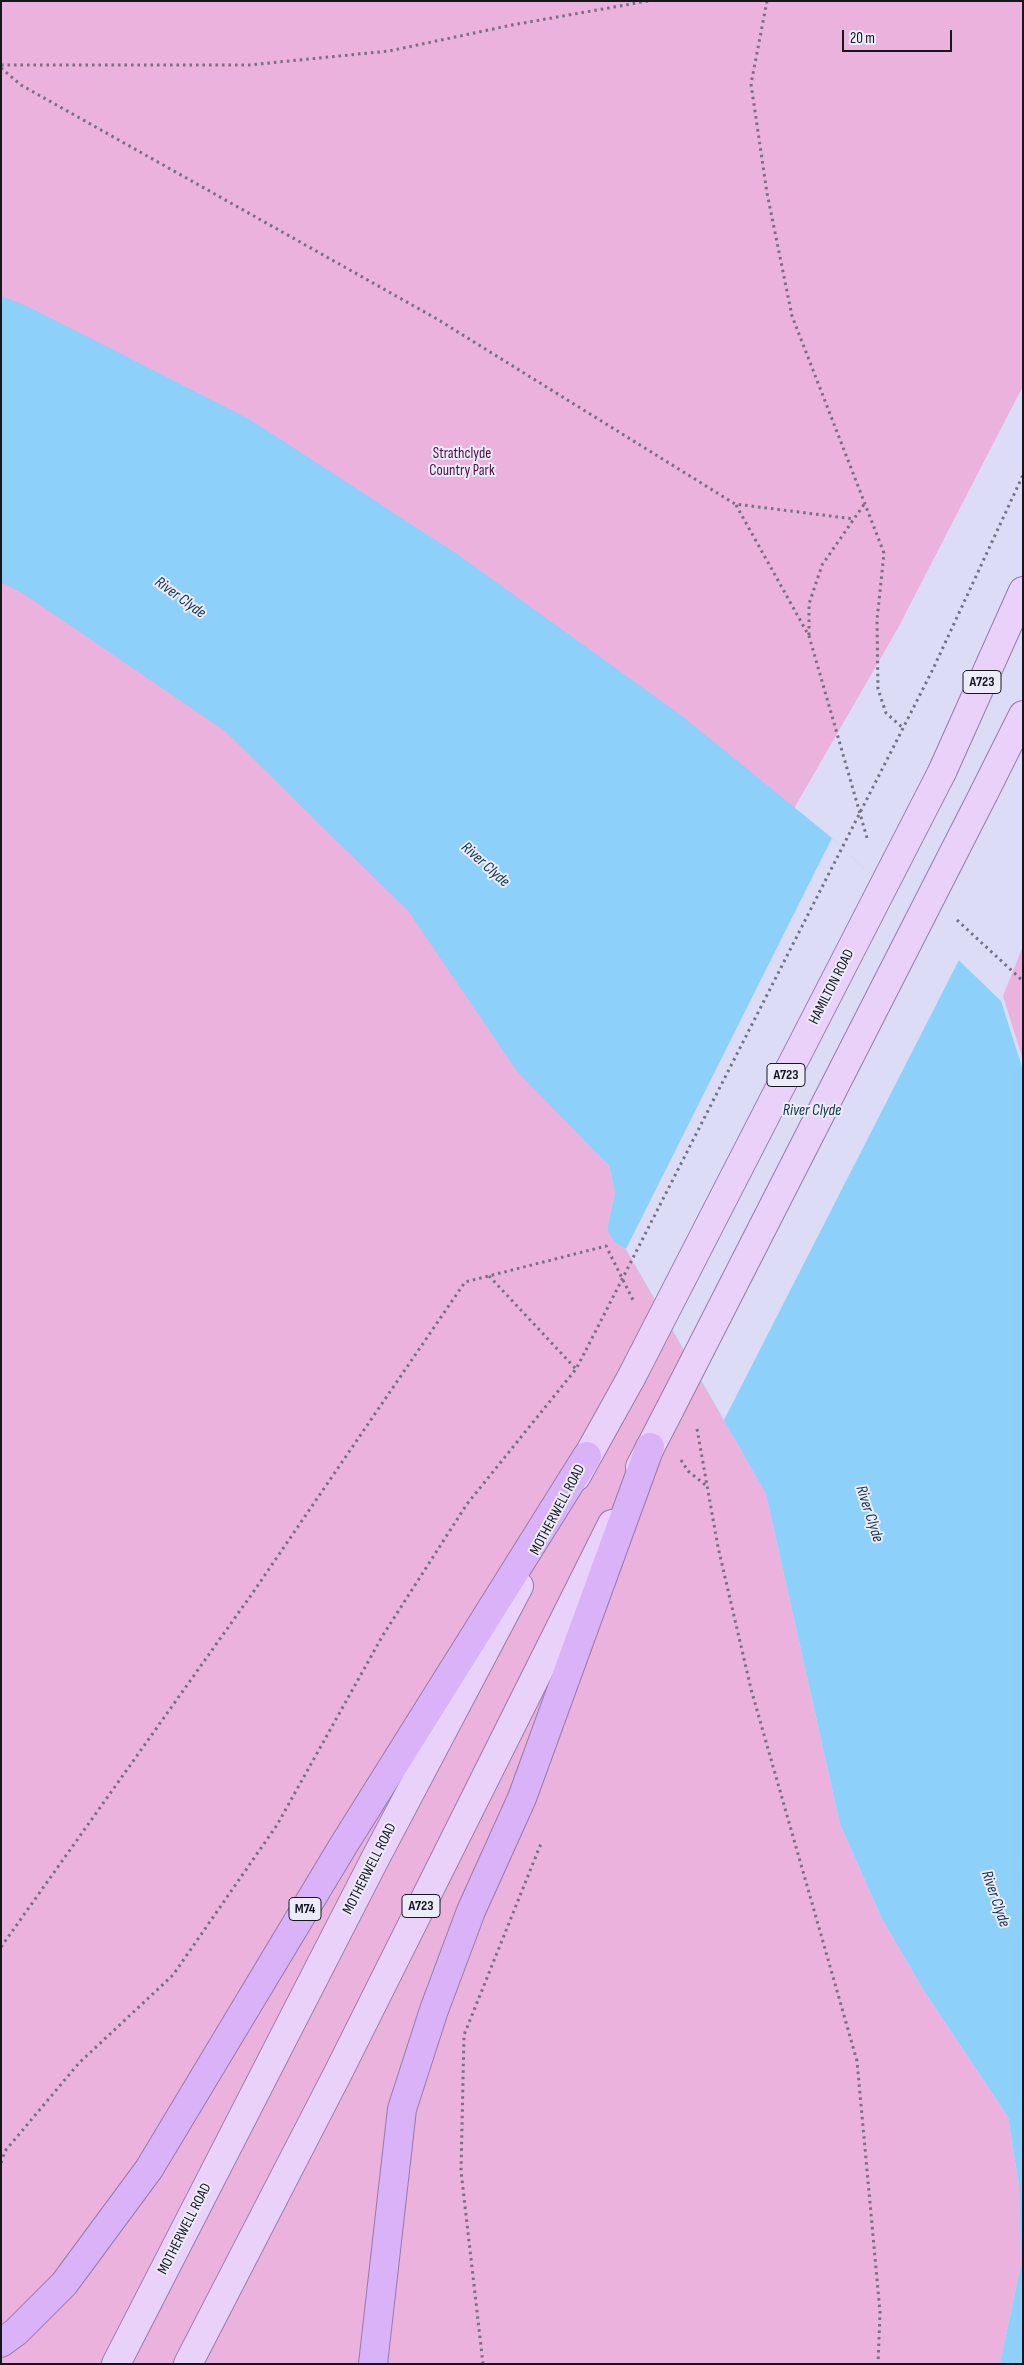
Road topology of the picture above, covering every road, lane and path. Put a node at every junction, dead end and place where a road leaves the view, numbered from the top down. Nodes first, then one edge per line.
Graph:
1 (648, 1) edge
2 (767, 1) edge
3 (1, 67) edge
4 (1023, 475) edge
5 (865, 503) junction
6 (735, 504) junction
7 (854, 519) junction
8 (1023, 591) edge
9 (809, 636) junction
10 (1023, 715) edge
11 (903, 728) junction
12 (874, 844) dead end
13 (952, 916) dead end
14 (1023, 980) edge
15 (489, 1276) dead end
16 (465, 1282) dead end
17 (576, 1369) junction
18 (631, 1378) joint
19 (696, 1425) dead end
20 (692, 1433) dead end
21 (650, 1447) junction
22 (586, 1456) junction
23 (675, 1466) dead end
24 (709, 1487) dead end
25 (718, 1547) dead end
26 (542, 1839) dead end
27 (1, 1948) edge
28 (1, 2163) edge
29 (1, 2343) edge
30 (116, 2364) edge
31 (188, 2364) edge
32 (373, 2364) edge
33 (483, 2364) edge
34 (878, 2364) edge

1 - 3 path
2 - 5 path
3 - 6 path
4 - 11 path
5 - 7 path
5 - 11 path
6 - 7 path
6 - 9 path
7 - 9 path
8 - 18 main road, HAMILTON ROAD / A723, bridge
9 - 12 path
10 - 21 main road, A723, bridge
11 - 17 path, bridge
13 - 14 path
15 - 17 path
16 - 27 path
17 - 28 path
18 - 22 main road, MOTHERWELL ROAD / A723
19 - 20 path
21 - 31 main road, A723
21 - 32 highway
22 - 29 highway, M74
22 - 30 main road, MOTHERWELL ROAD / A723
23 - 24 path
25 - 34 path
26 - 33 path

